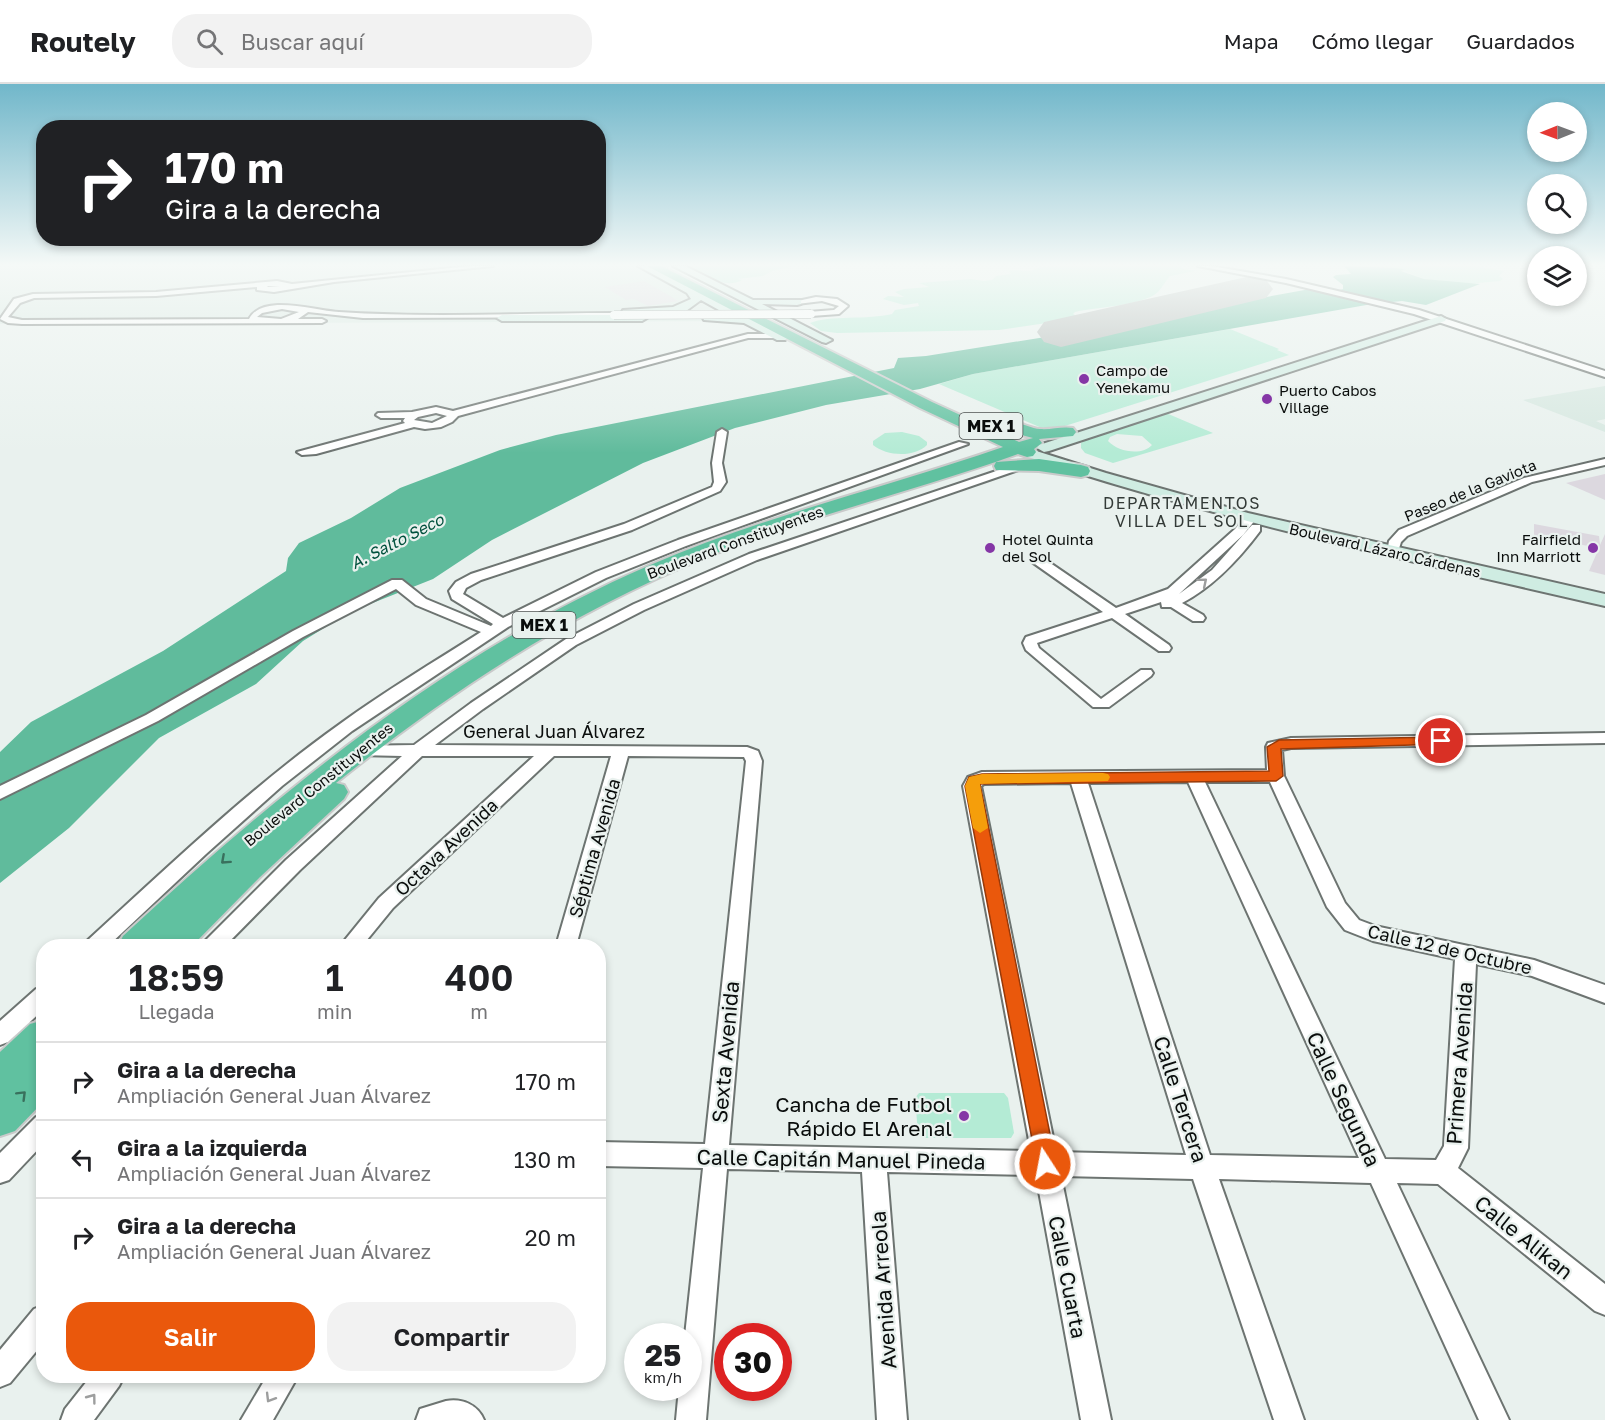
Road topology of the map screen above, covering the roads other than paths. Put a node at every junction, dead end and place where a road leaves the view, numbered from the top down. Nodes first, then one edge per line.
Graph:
1 (756, 328) edge
2 (764, 328) edge
3 (782, 328) edge
4 (793, 328) edge
5 (803, 328) edge
6 (1400, 328) edge
7 (1469, 328) edge
8 (780, 337) junction
9 (825, 340) joint
10 (807, 344) junction
11 (841, 353) junction
12 (629, 366) junction
13 (1605, 374) edge
14 (934, 406) junction
15 (449, 412) junction
16 (378, 417) dead end
17 (996, 417) dead end
18 (412, 420) junction
19 (722, 432) dead end
20 (1073, 435) junction
21 (1029, 448) junction
22 (978, 457) junction
23 (1605, 462) edge
24 (1082, 471) joint
25 (1258, 518) junction
26 (1394, 547) junction
27 (1036, 558) dead end
28 (1605, 586) edge
29 (1168, 600) junction
30 (1605, 600) edge
31 (1118, 616) junction
32 (1198, 618) dead end
33 (497, 627) junction
34 (1164, 648) dead end
35 (1146, 674) dead end
36 (1605, 738) edge
37 (370, 750) junction
38 (621, 750) junction
39 (417, 751) junction
40 (548, 753) junction
41 (752, 755) joint
42 (1276, 776) junction
43 (1078, 777) junction
44 (1195, 778) junction
45 (0, 793) edge
46 (103, 939) edge
47 (142, 939) edge
48 (177, 939) edge
49 (220, 939) edge
50 (356, 939) edge
51 (568, 939) edge
52 (1466, 952) junction
53 (1605, 994) edge
54 (36, 1002) edge
55 (0, 1035) edge
56 (36, 1044) edge
57 (0, 1078) edge
58 (36, 1081) edge
59 (0, 1117) edge
60 (36, 1133) edge
61 (606, 1154) edge
62 (716, 1156) junction
63 (874, 1160) junction
64 (1045, 1164) junction
65 (1202, 1167) junction
66 (1377, 1170) junction
67 (0, 1171) edge
68 (1443, 1172) junction
69 (1605, 1301) edge
70 (36, 1329) edge
71 (0, 1373) edge
72 (104, 1383) edge
73 (279, 1383) edge
74 (76, 1420) edge
75 (256, 1420) edge
76 (431, 1420) edge
77 (469, 1420) edge
78 (691, 1420) edge
79 (892, 1420) edge
80 (1096, 1420) edge
81 (1289, 1420) edge
82 (1494, 1420) edge

1 - 12 street
2 - 8 main road
3 - 10 highway, MEX 1
4 - 11 highway, MEX 1
5 - 9 main road
6 - 20 main road, Boulevard Constituyentes
7 - 13 street
8 - 10 highway
8 - 12 street
8 - 22 highway
9 - 11 highway
10 - 11 highway, MEX 1
11 - 14 highway, MEX 1
12 - 15 street
14 - 21 highway, MEX 1
14 - 21 highway, MEX 1
14 - 22 highway, MEX 1
15 - 18 street
15 - 18 street
16 - 18 street
17 - 21 highway
18 - 18 street
19 - 33 street
20 - 21 main road, Boulevard Constituyentes
20 - 21 highway
20 - 25 main road
21 - 22 highway, Boulevard Constituyentes / MEX 1
21 - 24 highway
21 - 25 main road, Boulevard Lázaro Cárdenas
21 - 39 street
22 - 33 street
22 - 37 highway, Boulevard Constituyentes / MEX 1
22 - 37 highway, Boulevard Constituyentes / MEX 1
23 - 26 street, Paseo de la Gaviota
24 - 25 main road, Boulevard Lázaro Cárdenas
25 - 26 main road, Boulevard Lázaro Cárdenas
25 - 29 street
26 - 28 main road, Boulevard Lázaro Cárdenas
26 - 30 main road, Boulevard Lázaro Cárdenas
27 - 31 street
29 - 31 street
29 - 32 street
31 - 34 street
31 - 35 street
33 - 45 street
33 - 46 street
36 - 42 street
37 - 39 street, General Juan Álvarez
37 -> 47 highway, Boulevard Constituyentes / MEX 1
37 - 48 highway, Boulevard Constituyentes / MEX 1
38 - 40 street, General Juan Álvarez
38 - 41 street, General Juan Álvarez
38 - 51 street, Séptima Avenida
39 - 40 street, General Juan Álvarez
39 - 49 street
40 - 50 street, Octava Avenida
41 - 62 street, Sexta Avenida
42 - 44 street
42 - 52 street, Calle 12 de Octubre
43 - 44 street
43 - 64 street, Calle Cuarta
43 - 65 street, Calle Tercera
44 - 66 street, Calle Segunda
52 - 53 street, Calle 12 de Octubre
52 - 68 street, Primera Avenida
54 - 55 street
56 - 57 highway
59 -> 58 highway
60 - 67 street
61 - 62 street, Calle Capitán Manuel Pineda
62 - 63 street, Calle Capitán Manuel Pineda
62 - 78 street, Sexta Avenida
63 - 64 street, Calle Capitán Manuel Pineda
63 - 79 street, Avenida Arreola
64 - 65 street, Calle Capitán Manuel Pineda
64 - 80 street, Calle Cuarta
65 - 66 street, Calle Capitán Manuel Pineda
65 - 81 street, Calle Tercera
66 - 68 street, Calle Capitán Manuel Pineda
66 - 82 street, Calle Segunda
68 - 69 street, Calle Alikan
70 - 71 street
74 -> 72 street
73 -> 75 street
76 - 77 street

